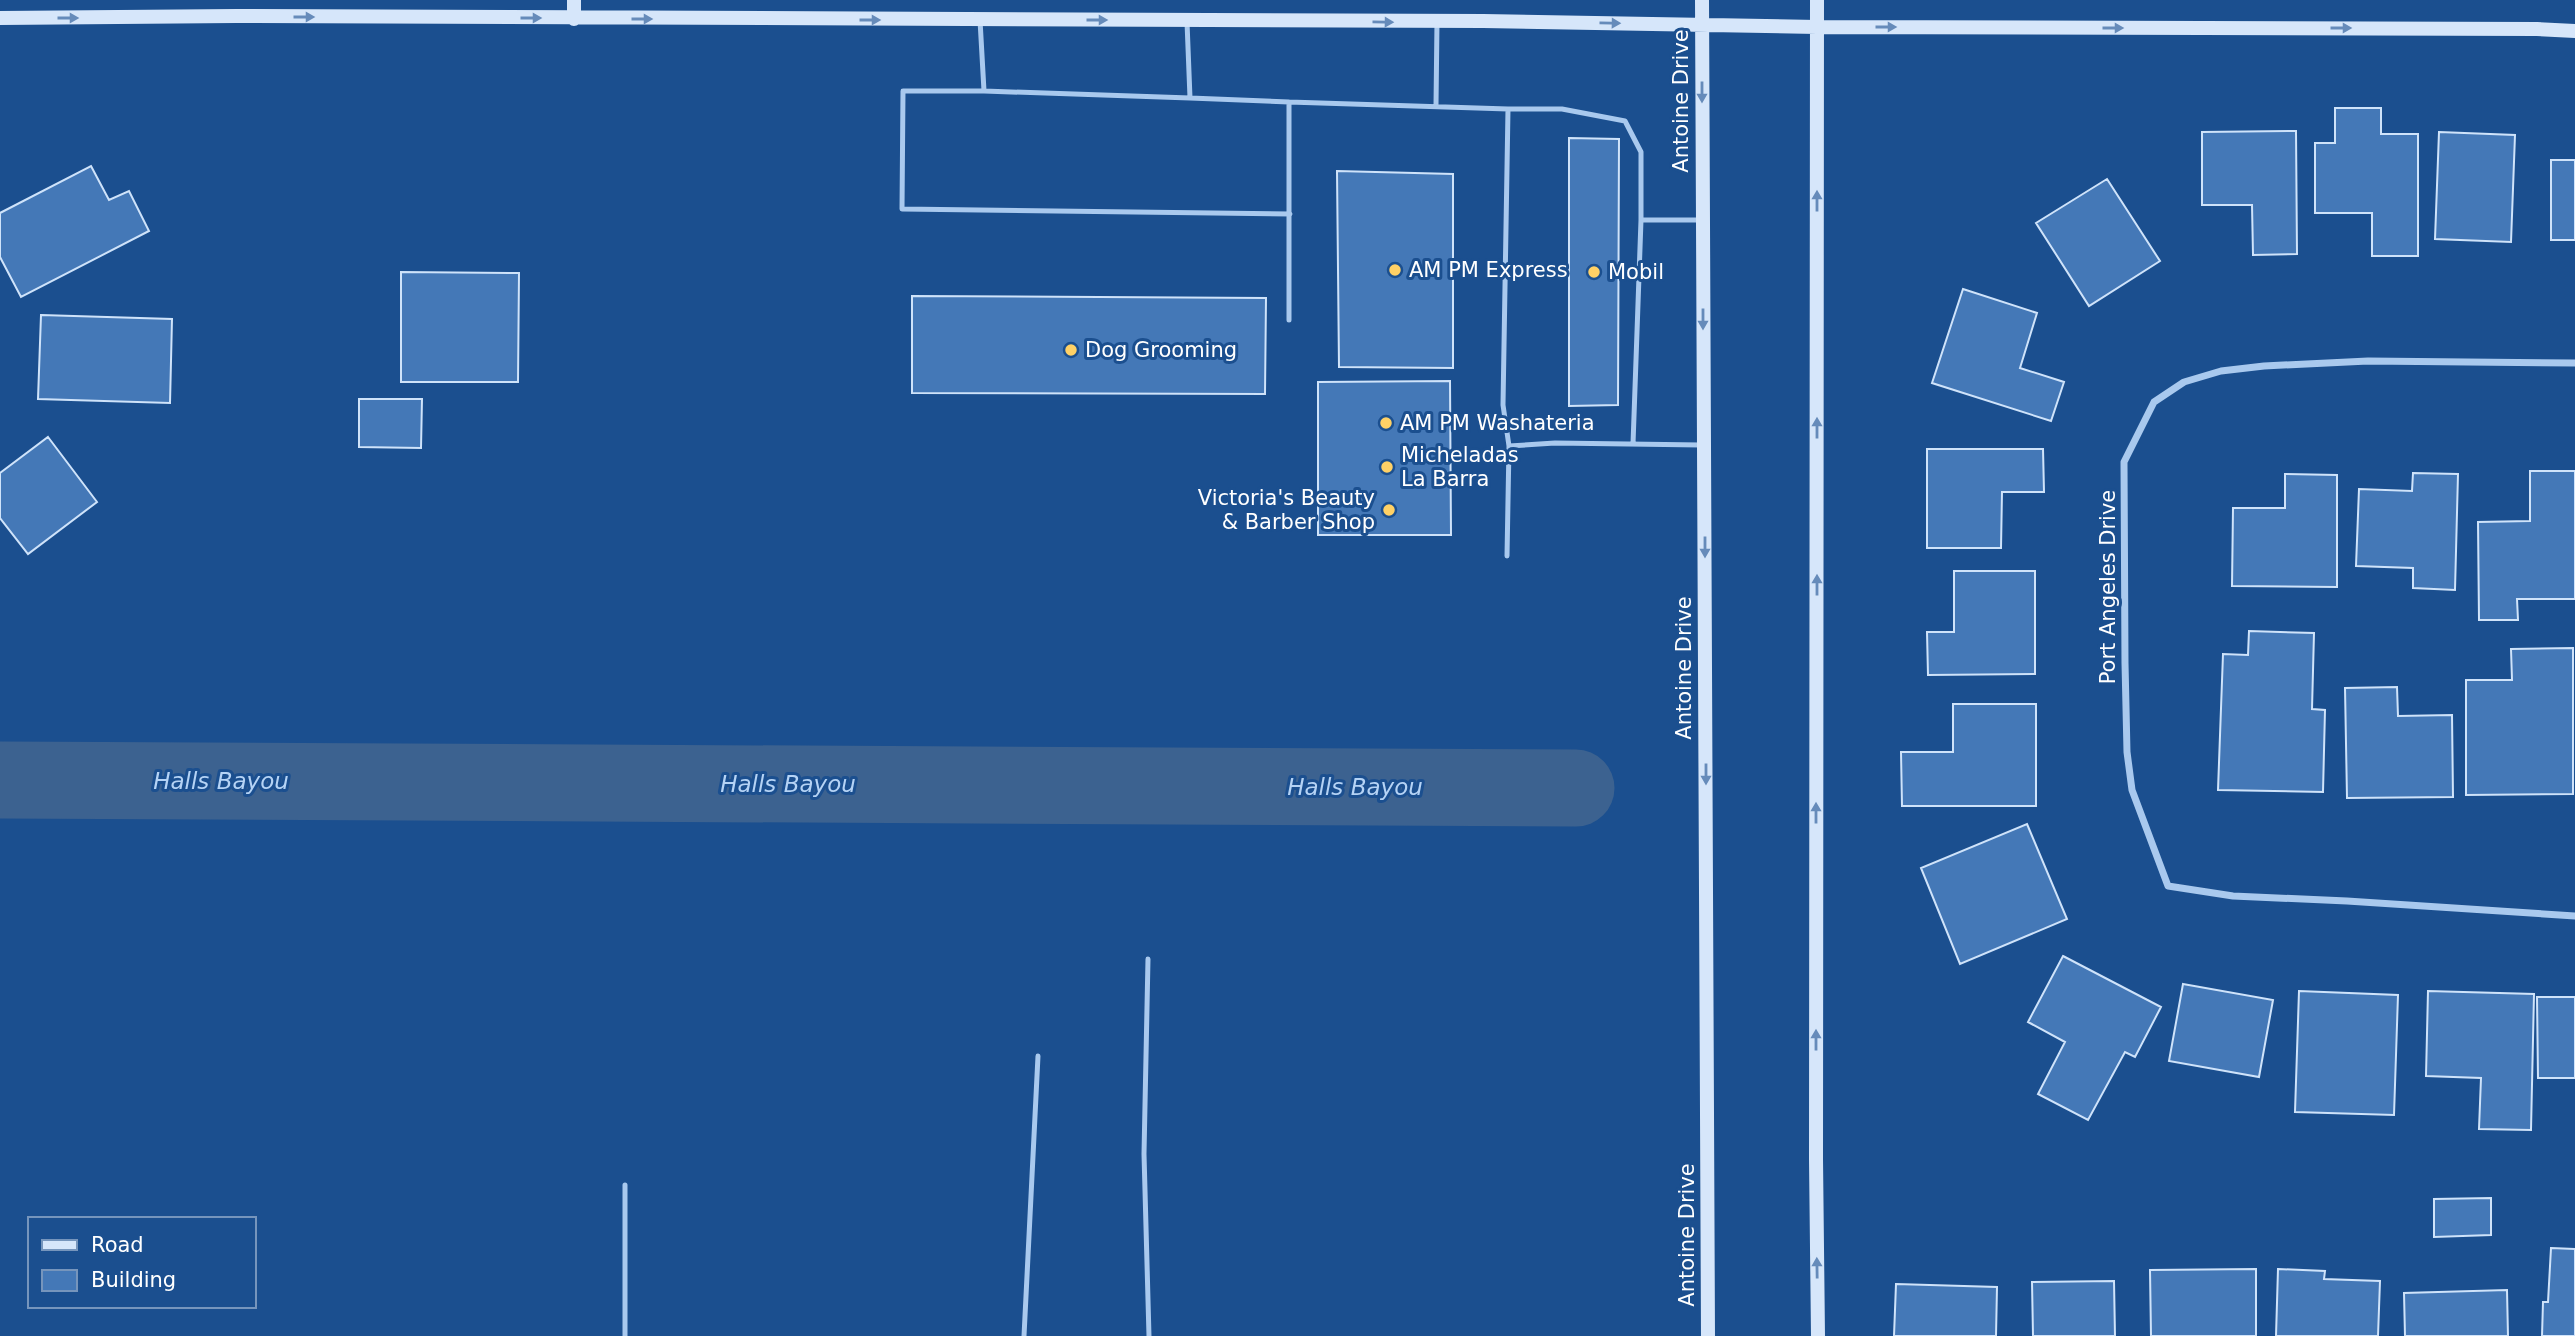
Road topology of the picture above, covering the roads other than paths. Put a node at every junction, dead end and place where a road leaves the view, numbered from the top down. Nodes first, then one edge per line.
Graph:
1 (574, 0) edge
2 (1702, 0) edge
3 (1817, 0) edge
4 (0, 18) edge
5 (574, 19) junction
6 (981, 20) junction
7 (1187, 20) junction
8 (1437, 22) junction
9 (1701, 23) junction
10 (1817, 27) junction
11 (2575, 31) edge
12 (984, 91) junction
13 (1190, 99) junction
14 (1289, 102) junction
15 (1436, 105) junction
16 (1508, 109) junction
17 (1290, 214) junction
18 (1641, 220) junction
19 (1703, 220) junction
20 (1289, 320) dead end
21 (2575, 363) edge
22 (1633, 444) junction
23 (1509, 446) junction
24 (1704, 446) junction
25 (1507, 556) dead end
26 (2575, 916) edge
27 (1148, 960) dead end
28 (1038, 1056) dead end
29 (625, 1185) dead end
30 (625, 1336) edge
31 (1024, 1336) edge
32 (1149, 1336) edge
33 (1708, 1336) edge
34 (1818, 1336) edge

1 - 5 main road
2 - 9 main road, Antoine Drive
3 - 10 main road
4 -> 5 main road
5 -> 6 main road
6 -> 7 main road
6 - 12 lane
7 -> 8 main road
7 - 13 lane
8 -> 9 main road
8 - 15 lane
9 - 10 main road
9 -> 19 main road, Antoine Drive
10 -> 11 main road
34 -> 10 main road
12 - 13 lane
12 - 17 lane
13 - 14 lane
14 - 15 lane
14 - 17 lane
15 - 16 lane
16 - 18 lane
16 - 23 lane
17 - 20 lane
18 - 19 lane
18 - 22 lane
19 -> 24 main road, Antoine Drive
21 - 26 street, Port Angeles Drive
22 - 23 lane
22 - 24 lane
23 - 25 lane
24 -> 33 main road, Antoine Drive
27 - 32 lane
28 - 31 lane
29 - 30 lane

